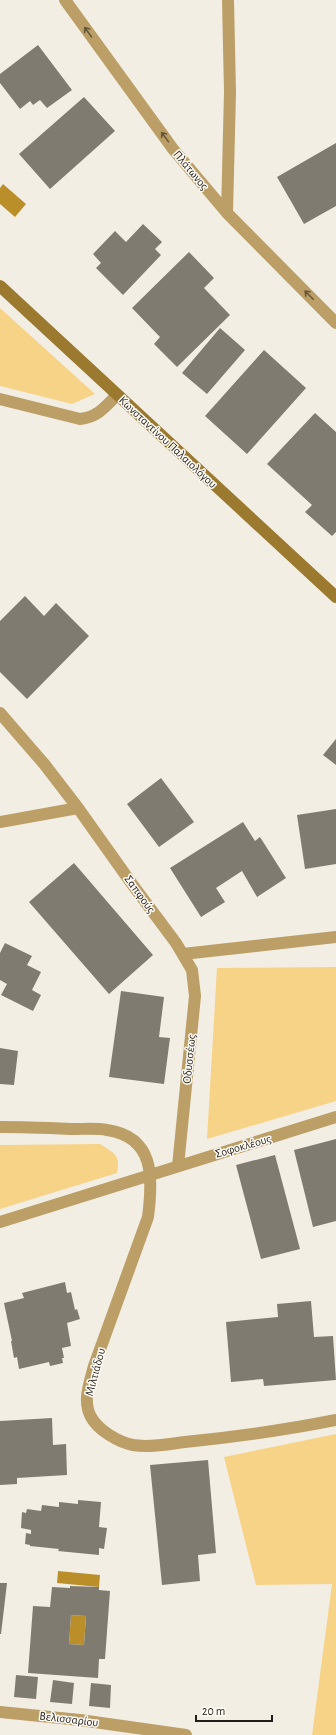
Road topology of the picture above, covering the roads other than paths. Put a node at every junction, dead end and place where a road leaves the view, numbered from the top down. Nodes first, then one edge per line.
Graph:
1 (65, 0) edge
2 (228, 0) edge
3 (227, 213) junction
4 (0, 286) edge
5 (336, 323) edge
6 (117, 395) junction
7 (0, 399) edge
8 (336, 597) edge
9 (0, 713) edge
10 (78, 808) junction
11 (0, 822) edge
12 (336, 937) edge
13 (183, 954) junction
14 (336, 1117) edge
15 (0, 1127) edge
16 (178, 1166) junction
17 (150, 1174) junction
18 (0, 1222) edge
19 (336, 1420) edge
20 (0, 1712) edge
21 (186, 1735) edge

3 -> 1 street, Πλάτωνος
2 - 3 street
5 -> 3 street, Πλάτωνος
4 - 6 street, Κωνσταντίνου Παλαιολόγου
6 - 7 street
6 - 8 street, Κωνσταντίνου Παλαιολόγου
9 - 10 street, Σαπφούς
10 - 11 street
10 - 13 street, Σαπφούς
12 - 13 street
13 - 16 street, Οδυσσέως
14 - 16 street, Σοφοκλέους
15 - 17 street
16 - 17 street, Σοφοκλέους
17 - 18 street, Σοφοκλέους
17 - 19 street, Μιλτιάδου
20 - 21 street, Βελισσαρίου

